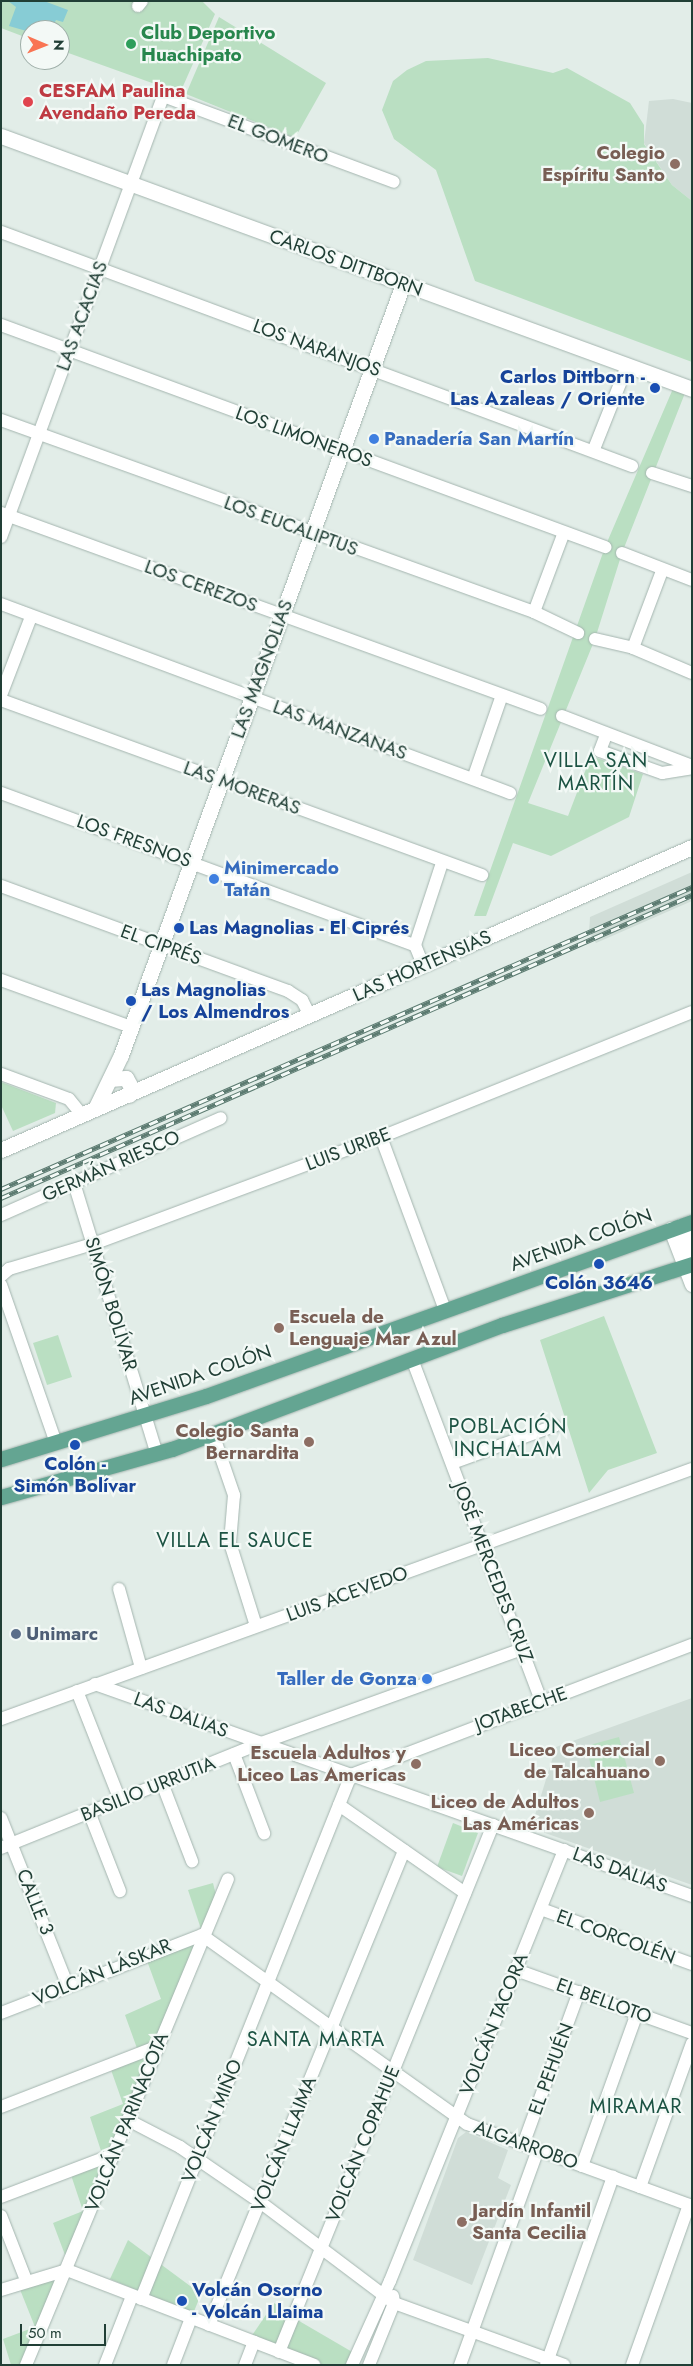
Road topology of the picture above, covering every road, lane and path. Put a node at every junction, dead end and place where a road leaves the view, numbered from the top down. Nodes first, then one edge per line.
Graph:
1 (163, 96) joint
2 (1, 136) edge
3 (394, 182) dead end
4 (131, 183) junction
5 (1, 232) edge
6 (100, 268) junction
7 (403, 284) junction
8 (1, 325) edge
9 (70, 350) junction
10 (627, 366) junction
11 (372, 368) junction
12 (692, 390) edge
13 (1, 420) edge
14 (39, 433) junction
15 (594, 450) junction
16 (342, 451) junction
17 (632, 466) dead end
18 (652, 473) dead end
19 (692, 486) edge
20 (5, 514) edge
21 (311, 534) junction
22 (563, 535) junction
23 (1, 537) edge
24 (606, 547) dead end
25 (622, 553) dead end
26 (662, 571) junction
27 (692, 580) edge
28 (1, 604) edge
29 (534, 612) junction
30 (282, 615) junction
31 (32, 617) junction
32 (578, 633) dead end
33 (595, 639) dead end
34 (633, 648) junction
35 (692, 673) edge
36 (1, 695) edge
37 (252, 697) junction
38 (501, 698) junction
39 (1, 700) edge
40 (541, 709) dead end
41 (562, 716) dead end
42 (692, 767) edge
43 (474, 776) junction
44 (221, 781) junction
45 (1, 793) edge
46 (510, 793) dead end
47 (692, 847) edge
48 (192, 862) junction
49 (442, 863) junction
50 (482, 875) dead end
51 (1, 886) edge
52 (161, 945) junction
53 (415, 945) junction
54 (423, 965) junction
55 (1, 980) edge
56 (692, 1012) edge
57 (310, 1016) junction
58 (131, 1027) junction
59 (1, 1074) edge
60 (119, 1088) junction
61 (89, 1112) junction
62 (221, 1118) dead end
63 (382, 1137) junction
64 (1, 1150) edge
65 (74, 1183) junction
66 (1, 1215) edge
67 (681, 1226) edge
68 (93, 1244) junction
69 (690, 1261) edge
70 (1, 1276) edge
71 (692, 1284) edge
72 (1, 1285) edge
73 (445, 1310) junction
74 (412, 1359) junction
75 (145, 1416) junction
76 (554, 1426) dead end
77 (213, 1434) junction
78 (56, 1443) junction
79 (157, 1454) junction
80 (1, 1459) edge
81 (452, 1463) junction
82 (692, 1469) edge
83 (1, 1497) edge
84 (483, 1545) junction
85 (119, 1590) dead end
86 (256, 1626) junction
87 (692, 1645) edge
88 (522, 1649) junction
89 (141, 1668) junction
90 (95, 1684) junction
91 (77, 1691) junction
92 (542, 1701) junction
93 (1, 1719) edge
94 (261, 1743) junction
95 (234, 1754) junction
96 (351, 1775) junction
97 (162, 1783) junction
98 (120, 1800) junction
99 (339, 1805) junction
100 (89, 1812) junction
101 (1, 1818) edge
102 (493, 1825) junction
103 (264, 1833) dead end
104 (6, 1846) edge
105 (564, 1850) junction
106 (404, 1851) junction
107 (192, 1861) dead end
108 (228, 1879) dead end
109 (120, 1891) dead end
110 (466, 1893) junction
111 (692, 1896) edge
112 (540, 1909) junction
113 (204, 1936) junction
114 (692, 1964) edge
115 (516, 1970) junction
116 (269, 1981) junction
117 (68, 1986) junction
118 (579, 1992) junction
119 (1, 2013) edge
120 (637, 2013) junction
121 (333, 2026) junction
122 (692, 2033) edge
123 (692, 2043) edge
124 (158, 2046) junction
125 (394, 2069) junction
126 (1, 2107) edge
127 (457, 2115) junction
128 (128, 2120) junction
129 (523, 2145) junction
130 (538, 2150) junction
131 (114, 2154) junction
132 (197, 2159) junction
133 (582, 2166) junction
134 (613, 2177) junction
135 (640, 2187) junction
136 (1, 2197) edge
137 (260, 2202) junction
138 (691, 2205) edge
139 (1, 2216) edge
140 (321, 2246) junction
141 (67, 2270) junction
142 (26, 2280) junction
143 (386, 2286) junction
144 (1, 2290) edge
145 (136, 2298) junction
146 (394, 2303) junction
147 (191, 2318) junction
148 (209, 2325) junction
149 (472, 2332) junction
150 (254, 2342) junction
151 (278, 2352) junction
152 (547, 2362) edge
153 (312, 2364) edge
154 (26, 2365) edge
155 (105, 2365) edge
156 (173, 2365) edge
157 (245, 2365) edge
158 (352, 2365) edge
159 (368, 2365) edge
160 (460, 2365) edge
161 (564, 2365) edge
162 (632, 2365) edge

1 - 3 street, EL GOMERO
1 - 4 street, LAS ACACIAS
2 - 4 street, CARLOS DITTBORN
4 - 6 street, LAS ACACIAS
4 - 7 street, CARLOS DITTBORN
5 - 6 street, LOS NARANJOS
6 - 9 street, LAS ACACIAS
6 - 11 street, LOS NARANJOS
7 - 10 street, CARLOS DITTBORN
7 - 11 street, LAS MAGNOLIAS
8 - 9 street, LOS LIMONEROS
9 - 14 street, LAS ACACIAS
9 - 16 street, LOS LIMONEROS
10 - 12 street, CARLOS DITTBORN
10 - 15 street
11 - 15 street, LOS NARANJOS
11 - 16 street, LAS MAGNOLIAS
13 - 14 street, LOS EUCALIPTUS
14 - 20 street, LAS ACACIAS
14 - 21 street, LOS EUCALIPTUS
15 - 17 street, LOS NARANJOS
16 - 21 street, LAS MAGNOLIAS
16 - 22 street, LOS LIMONEROS
18 - 19 street
20 - 23 street, LAS ACACIAS
20 - 30 street, LOS CEREZOS
21 - 29 street, LOS EUCALIPTUS
21 - 30 street, LAS MAGNOLIAS
22 - 24 street, LOS LIMONEROS
22 - 29 street
25 - 26 street
26 - 27 street
26 - 34 street
28 - 31 street, LAS MANZANAS
29 - 32 street, LOS EUCALIPTUS
30 - 37 street, LAS MAGNOLIAS
30 - 38 street, LOS CEREZOS
31 - 36 street
31 - 37 street, LAS MANZANAS
33 - 34 street
34 - 35 street
37 - 43 street, LAS MANZANAS
37 - 44 street, LAS MAGNOLIAS
38 - 40 street, LOS CEREZOS
38 - 43 street
39 - 44 street, LAS MORERAS
41 - 42 street
43 - 46 street, LAS MANZANAS
44 - 48 street, LAS MAGNOLIAS
44 - 49 street, LAS MORERAS
45 - 48 street, LOS FRESNOS
47 - 54 street, LAS HORTENSIAS
48 - 52 street, LAS MAGNOLIAS
48 - 53 street, LOS FRESNOS
49 - 50 street, LAS MORERAS
49 - 53 street
51 - 52 street, EL CIPRÉS
52 - 57 street, EL CIPRÉS
52 - 58 street, LAS MAGNOLIAS
53 - 54 street
54 - 57 street, LAS HORTENSIAS
55 - 58 street
56 - 63 street, LUIS URIBE
57 - 60 street, LAS HORTENSIAS
58 - 60 street, LAS MAGNOLIAS
59 - 61 street
60 - 61 street, LAS HORTENSIAS
61 - 64 street, LAS HORTENSIAS
62 - 65 street, GERMÁN RIESCO
63 - 68 street, LUIS URIBE
63 - 73 street
65 - 66 street, GERMÁN RIESCO
65 - 68 street, SIMÓN BOLÍVAR
67 - 69 street
67 - 73 main road, AVENIDA COLÓN
68 - 70 street, LUIS URIBE
68 - 75 street, SIMÓN BOLÍVAR
69 - 71 street
69 - 74 main road
72 - 78 street
73 - 75 main road, AVENIDA COLÓN
74 - 77 main road
74 - 81 street, JOSÉ MERCEDES CRUZ
75 - 78 main road, AVENIDA COLÓN
75 - 79 street, SIMÓN BOLÍVAR
76 - 81 street
77 - 79 main road
77 - 86 street
78 - 80 main road, AVENIDA COLÓN
79 - 83 main road
81 - 84 street, JOSÉ MERCEDES CRUZ
82 - 84 street, LUIS ACEVEDO
84 - 86 street, LUIS ACEVEDO
84 - 88 street, JOSÉ MERCEDES CRUZ
85 - 89 street
86 - 89 street, LUIS ACEVEDO
87 - 92 street, JOTABECHE
88 - 92 street, JOSÉ MERCEDES CRUZ
88 - 94 street, BASILIO URRUTIA
89 - 90 street, LUIS ACEVEDO
90 - 91 street, LUIS ACEVEDO
90 - 94 street, LAS DALIAS
91 - 93 street, LUIS ACEVEDO
91 - 98 street
92 - 96 street, JOTABECHE
94 - 95 street, BASILIO URRUTIA
94 - 96 street, LAS DALIAS
95 - 97 street, BASILIO URRUTIA
95 - 103 street
96 - 99 street, VOLCÁN MIÑO
96 - 102 street, LAS DALIAS
97 - 98 street, BASILIO URRUTIA
97 - 107 street
98 - 100 street, BASILIO URRUTIA
99 - 106 street
99 - 116 street, VOLCÁN MIÑO
100 - 104 street, BASILIO URRUTIA
100 - 109 street
101 - 104 street, CALLE 3
102 - 105 street, LAS DALIAS
102 - 110 street, VOLCÁN COPAHUE
104 - 117 street, CALLE 3
105 - 111 street, LAS DALIAS
105 - 112 street, VOLCÁN TACORA
106 - 110 street
106 - 121 street, VOLCÁN LLAIMA
108 - 113 street, VOLCÁN PARINACOTA
110 - 125 street, VOLCÁN COPAHUE
112 - 114 street, EL CORCOLÉN
112 - 115 street, VOLCÁN TACORA
113 - 116 street, ALGARROBO
113 - 117 street, VOLCÁN LÁSKAR
113 - 124 street, VOLCÁN PARINACOTA
115 - 118 street, EL BELLOTO
115 - 127 street, VOLCÁN TACORA
116 - 121 street, ALGARROBO
116 - 132 street, VOLCÁN MIÑO
117 - 119 street, VOLCÁN LÁSKAR
118 - 120 street, EL BELLOTO
118 - 129 street, EL PEHUÉN
120 - 122 street, EL BELLOTO
120 - 133 street
121 - 125 street, ALGARROBO
121 - 137 street, VOLCÁN LLAIMA
123 - 135 street
124 - 126 street
124 - 128 street, VOLCÁN PARINACOTA
125 - 127 street, ALGARROBO
125 - 140 street, VOLCÁN COPAHUE
127 - 129 street, ALGARROBO
127 - 143 street, VOLCÁN TACORA
128 - 131 street, VOLCÁN PARINACOTA
128 - 132 street
129 - 130 street, ALGARROBO
130 - 133 street, ALGARROBO
130 - 149 street
131 - 136 street
131 - 141 street, VOLCÁN PARINACOTA
132 - 137 street
132 - 145 street, VOLCÁN MIÑO
133 - 134 street, ALGARROBO
134 - 135 street, ALGARROBO
134 - 152 street
135 - 138 street, ALGARROBO
137 - 140 street
137 - 148 street, VOLCÁN LLAIMA
138 - 162 street
139 - 142 street
140 - 143 street
140 - 151 street, VOLCÁN COPAHUE
141 - 142 street
141 - 145 street
141 - 154 street, VOLCÁN PARINACOTA
142 - 144 street
143 - 146 street
143 - 158 street, VOLCÁN TACORA
145 - 147 street
145 - 155 street, VOLCÁN MIÑO
146 - 149 street
146 - 159 street
147 - 148 street
147 - 156 street
148 - 150 street
149 - 152 street
149 - 160 street
150 - 151 street
150 - 157 street
151 - 153 street
152 - 161 street

